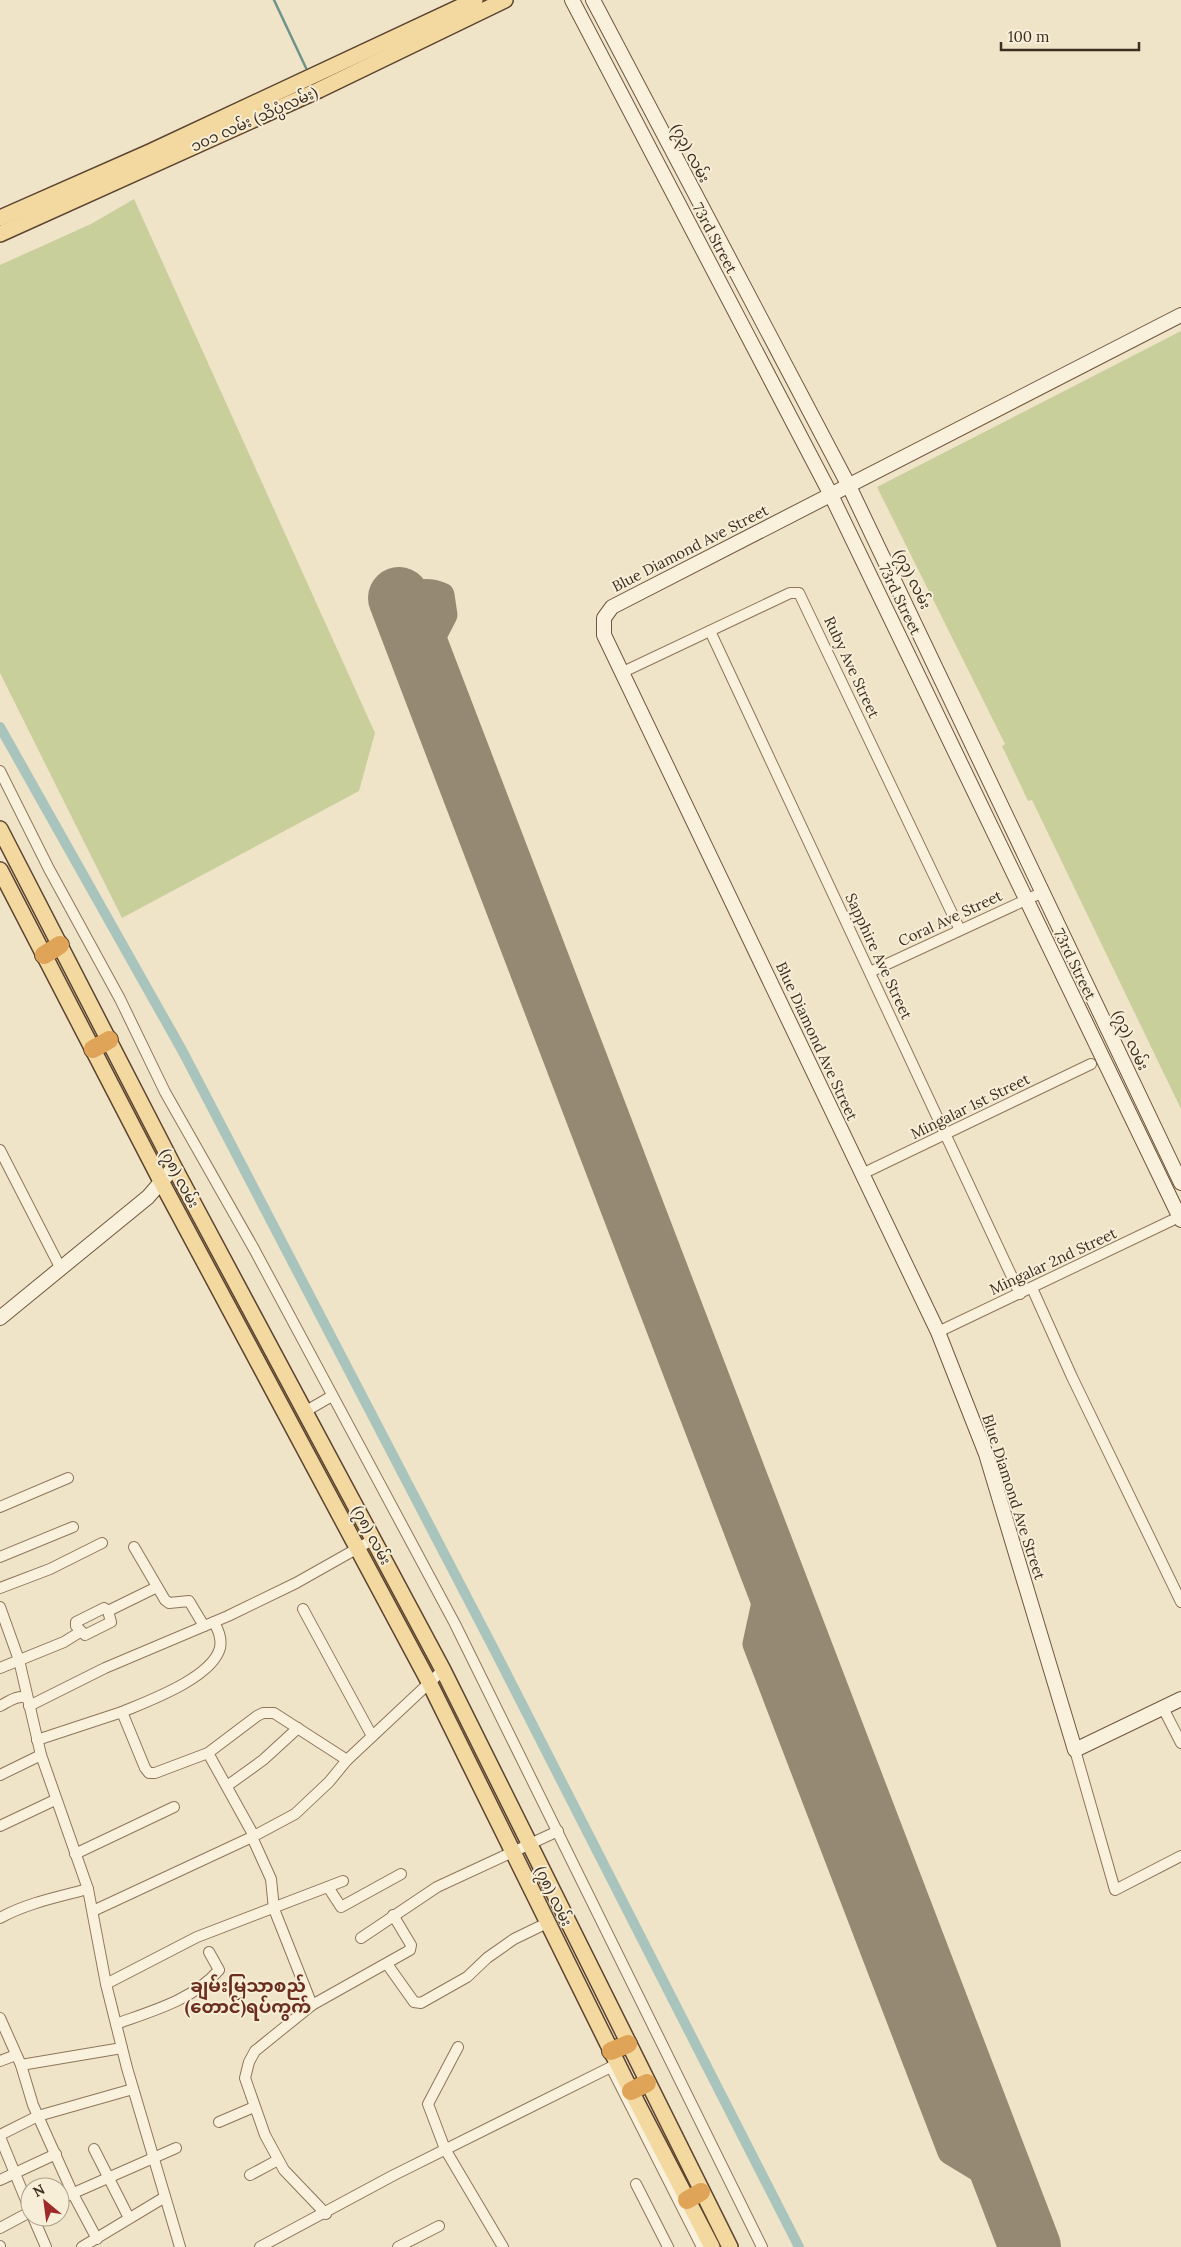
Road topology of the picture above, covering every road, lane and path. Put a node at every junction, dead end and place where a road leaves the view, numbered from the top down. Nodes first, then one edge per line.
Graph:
1 (506, 0) edge
2 (572, 0) edge
3 (593, 0) edge
4 (468, 1) edge
5 (0, 218) edge
6 (0, 234) edge
7 (1181, 315) edge
8 (849, 486) junction
9 (830, 495) junction
10 (904, 600) junction
11 (886, 608) junction
12 (710, 631) junction
13 (623, 672) junction
14 (0, 771) edge
15 (0, 830) edge
16 (0, 870) edge
17 (1043, 892) junction
18 (1026, 900) junction
19 (960, 930) junction
20 (60, 945) junction
21 (44, 955) junction
22 (870, 972) junction
23 (110, 1040) junction
24 (93, 1049) junction
25 (1090, 1064) dead end
26 (945, 1134) junction
27 (0, 1150) edge
28 (174, 1167) junction
29 (862, 1174) junction
30 (162, 1183) junction
31 (1181, 1183) edge
32 (1180, 1218) edge
33 (61, 1269) junction
34 (1032, 1288) junction
35 (1020, 1294) junction
36 (1, 1314) edge
37 (938, 1332) junction
38 (332, 1396) junction
39 (306, 1411) junction
40 (68, 1478) dead end
41 (0, 1507) edge
42 (74, 1527) dead end
43 (374, 1539) junction
44 (102, 1543) dead end
45 (134, 1547) dead end
46 (357, 1548) junction
47 (0, 1557) edge
48 (157, 1587) junction
49 (0, 1588) edge
50 (1181, 1602) edge
51 (0, 1607) edge
52 (303, 1609) dead end
53 (108, 1611) junction
54 (214, 1622) junction
55 (204, 1626) junction
56 (80, 1632) junction
57 (19, 1660) junction
58 (0, 1668) edge
59 (443, 1670) junction
60 (430, 1682) junction
61 (1181, 1700) edge
62 (28, 1702) junction
63 (0, 1706) edge
64 (1162, 1708) junction
65 (122, 1712) junction
66 (298, 1728) junction
67 (372, 1736) junction
68 (37, 1740) junction
69 (1181, 1743) edge
70 (1075, 1750) junction
71 (208, 1753) junction
72 (41, 1755) junction
73 (348, 1760) junction
74 (0, 1775) edge
75 (227, 1786) junction
76 (55, 1800) junction
77 (174, 1807) dead end
78 (0, 1826) edge
79 (558, 1831) junction
80 (253, 1837) junction
81 (528, 1844) junction
82 (512, 1852) junction
83 (75, 1854) junction
84 (1181, 1856) edge
85 (401, 1874) dead end
86 (343, 1881) dead end
87 (328, 1887) junction
88 (88, 1889) junction
89 (274, 1909) junction
90 (93, 1911) junction
91 (393, 1915) junction
92 (0, 1918) edge
93 (547, 1923) junction
94 (362, 1938) dead end
95 (209, 1952) dead end
96 (387, 1964) junction
97 (106, 1984) junction
98 (312, 2005) junction
99 (0, 2018) edge
100 (116, 2024) junction
101 (628, 2044) junction
102 (458, 2047) dead end
103 (122, 2048) junction
104 (16, 2055) junction
105 (0, 2061) edge
106 (613, 2061) junction
107 (21, 2065) junction
108 (647, 2083) junction
109 (133, 2089) junction
110 (630, 2091) junction
111 (254, 2107) junction
112 (38, 2116) junction
113 (219, 2122) dead end
114 (0, 2136) edge
115 (176, 2148) dead end
116 (94, 2149) dead end
117 (445, 2150) junction
118 (56, 2154) junction
119 (153, 2158) junction
120 (278, 2160) junction
121 (15, 2172) junction
122 (250, 2175) dead end
123 (109, 2178) junction
124 (0, 2180) edge
125 (636, 2184) dead end
126 (20, 2185) edge
127 (73, 2194) junction
128 (70, 2195) edge
129 (694, 2196) junction
130 (165, 2197) junction
131 (326, 2214) junction
132 (20, 2217) edge
133 (129, 2218) junction
134 (439, 2226) dead end
135 (37, 2227) edge
136 (0, 2228) edge
137 (99, 2237) junction
138 (46, 2247) edge
139 (82, 2247) edge
140 (106, 2247) edge
141 (180, 2247) edge
142 (260, 2247) edge
143 (398, 2247) edge
144 (503, 2247) edge
145 (668, 2247) edge
146 (702, 2247) edge
147 (712, 2247) edge
148 (730, 2247) edge
149 (762, 2247) edge

1 - 6 main road, ၁၀၁ လမ်း (သိပ္ပံလမ်း)
2 - 9 main road, 73rd Street
3 - 8 main road, (၇၃) လမ်း
4 - 5 main road, ၁၀၁ လမ်း (သိပ္ပံလမ်း)
7 - 8 main road, Blue Diamond Ave Street
8 - 9 main road, Blue Diamond Ave Street
8 - 10 main road, (၇၃) လမ်း
9 - 11 main road, 73rd Street
9 - 13 main road, Blue Diamond Ave Street
10 - 11 main road
10 - 17 main road, (၇၃) လမ်း
11 - 18 main road, 73rd Street
12 - 13 street, Ruby Ave Street
12 - 19 street, Ruby Ave Street
12 - 22 street, Sapphire Ave Street
13 - 29 main road, Blue Diamond Ave Street
14 - 38 street
15 - 20 main road, (၇၈) လမ်း
16 - 21 main road, (၇၈) လမ်း
17 - 18 street, Coral Ave Street
17 - 31 main road, (၇၃) လမ်း
18 - 19 street, Coral Ave Street
18 - 32 main road, 73rd Street
19 - 22 street, Coral Ave Street
20 - 21 highway
20 - 23 main road, (၇၈) လမ်း
21 - 24 main road, (၇၈) လမ်း
22 - 26 street, Sapphire Ave Street
23 - 24 highway
23 - 28 main road, (၇၈) လမ်း
24 - 30 main road, (၇၈) လမ်း
25 - 26 street, Mingalar 1st Street
26 - 29 street, Mingalar 1st Street
26 - 35 street, Sapphire Ave Street
27 - 33 street
28 - 30 main road
28 - 39 main road, (၇၈) လမ်း
29 - 37 main road, Blue Diamond Ave Street
30 - 33 main road
30 - 46 main road, (၇၈) လမ်း
32 - 34 street, Mingalar 2nd Street
33 - 36 main road
34 - 35 street, Mingalar 2nd Street
34 - 50 street
35 - 37 street, Mingalar 2nd Street
37 - 70 main road, Blue Diamond Ave Street
38 - 39 street
38 - 79 street
39 - 43 main road, (၇၈) လမ်း
40 - 41 street
42 - 47 street
43 - 46 street
43 - 59 main road, (၇၈) လမ်း
44 - 49 street
45 - 48 street
46 - 54 street
46 - 60 main road, (၇၈) လမ်း
48 - 53 street
48 - 55 street
51 - 57 street
52 - 67 street
53 - 56 street
53 - 56 street
54 - 55 street
54 - 65 street
55 - 62 street
56 - 57 street
57 - 58 street
57 - 62 street
59 - 60 street
59 - 81 main road, (၇၈) လမ်း
60 - 67 street
60 - 82 main road, (၇၈) လမ်း
61 - 64 main road
62 - 63 street
62 - 68 street
64 - 69 street
64 - 70 main road
65 - 68 street
65 - 71 street
66 - 71 street
66 - 73 street
66 - 75 street
67 - 73 street
68 - 72 street
70 - 84 street
71 - 75 street
72 - 74 street
72 - 76 street
73 - 80 street
75 - 80 street
76 - 78 street
76 - 83 street
77 - 83 street
79 - 81 street
79 - 149 street
80 - 89 street
80 - 90 street
81 - 82 street
81 - 101 main road, (၇၈) လမ်း
82 - 91 street
82 - 93 main road, (၇၈) လမ်း
83 - 88 street
85 - 87 street
86 - 87 street
87 - 89 street
88 - 90 street
88 - 92 street
89 - 97 street
89 - 98 street
90 - 97 street
91 - 94 street
91 - 96 street
93 - 96 street
93 - 106 main road, (၇၈) လမ်း
95 - 100 street
96 - 98 street
97 - 100 street
98 - 111 street
99 - 104 street
100 - 103 street
101 - 106 highway
101 - 108 main road, (၇၈) လမ်း
102 - 117 street
103 - 107 street
103 - 109 street
104 - 105 street
104 - 107 street
106 - 110 main road, (၇၈) လမ်း
106 - 117 street
106 - 146 street
107 - 112 street
108 - 110 highway
108 - 129 main road, (၇၈) လမ်း
109 - 112 street
109 - 119 street
110 - 129 main road, (၇၈) လမ်း
111 - 113 street
111 - 120 street
112 - 114 street
112 - 118 street
114 - 121 street
115 - 119 street
116 - 123 street
117 - 131 street
117 - 144 street
118 - 121 street
118 - 127 street
119 - 123 street
119 - 130 street
120 - 122 street
120 - 131 street
121 - 124 street
121 - 126 street
123 - 127 street
123 - 133 street
125 - 145 street
127 - 128 street
127 - 137 street
129 - 147 main road, (၇၈) လမ်း
129 - 148 main road, (၇၈) လမ်း
130 - 133 street
130 - 141 street
131 - 142 street
132 - 136 street
133 - 137 street
134 - 143 street
135 - 138 street
137 - 139 street
137 - 140 street

